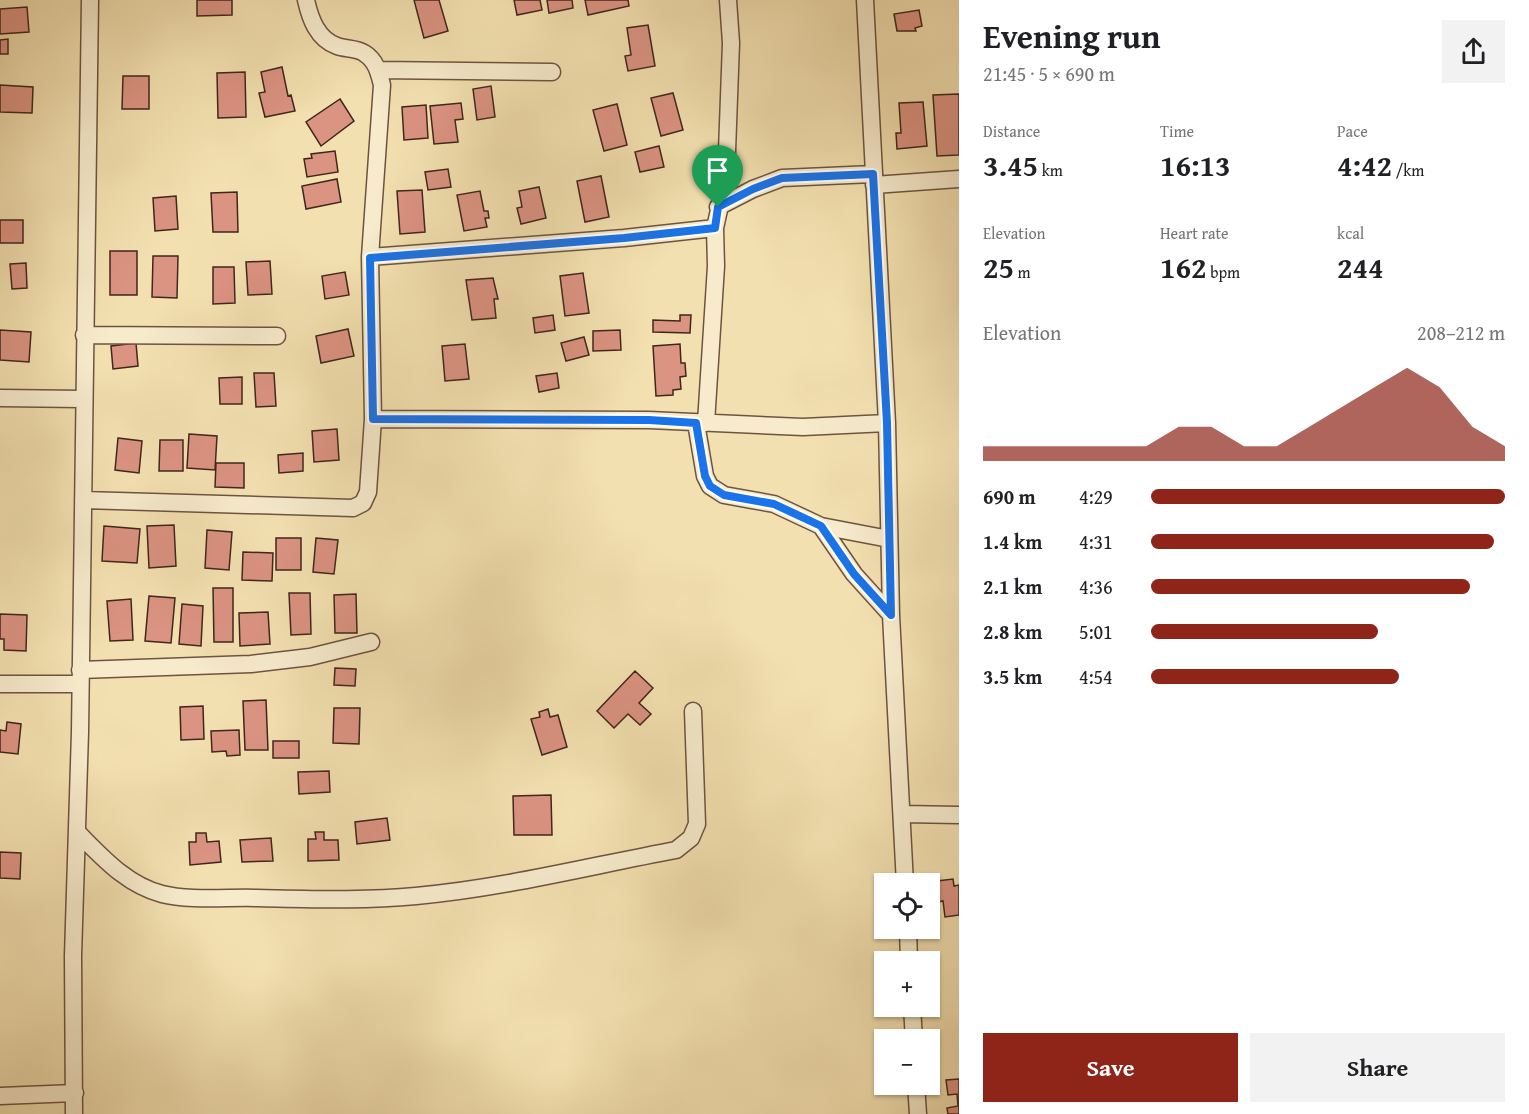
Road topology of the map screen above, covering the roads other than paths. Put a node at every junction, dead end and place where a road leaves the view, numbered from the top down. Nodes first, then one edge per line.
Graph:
1 (90, 0) edge
2 (306, 0) edge
3 (728, 0) edge
4 (865, 0) edge
5 (378, 70) junction
6 (552, 72) dead end
7 (873, 179) junction
8 (959, 179) edge
9 (718, 207) junction
10 (715, 228) junction
11 (370, 258) junction
12 (84, 335) junction
13 (277, 336) dead end
14 (0, 398) edge
15 (82, 399) junction
16 (373, 419) junction
17 (701, 423) junction
18 (887, 423) junction
19 (83, 500) junction
20 (821, 526) junction
21 (889, 539) junction
22 (891, 615) junction
23 (371, 642) dead end
24 (80, 677) junction
25 (0, 684) edge
26 (693, 711) dead end
27 (902, 814) junction
28 (959, 815) edge
29 (78, 833) junction
30 (905, 873) edge
31 (75, 1093) junction
32 (917, 1095) edge
33 (0, 1096) edge
34 (74, 1114) edge
35 (918, 1114) edge

1 - 12 street
2 - 5 street
3 - 9 street
4 - 7 street
5 - 6 street
5 - 11 street
7 - 8 street
7 - 9 street
7 - 18 street
9 - 10 street
10 - 11 street
10 - 17 street
11 - 16 street
12 - 13 street
12 - 15 street
14 - 15 street
15 - 19 street
16 - 17 street
16 - 19 street
17 - 18 street
17 - 20 street
18 - 21 street
19 - 24 street
20 - 21 street
20 - 22 street
21 - 22 street
22 - 27 street
23 - 24 street
24 - 25 street
24 - 29 street
26 - 29 street
27 - 28 street
27 - 30 street
29 - 31 street
31 - 33 street
31 - 34 street
32 - 35 street

